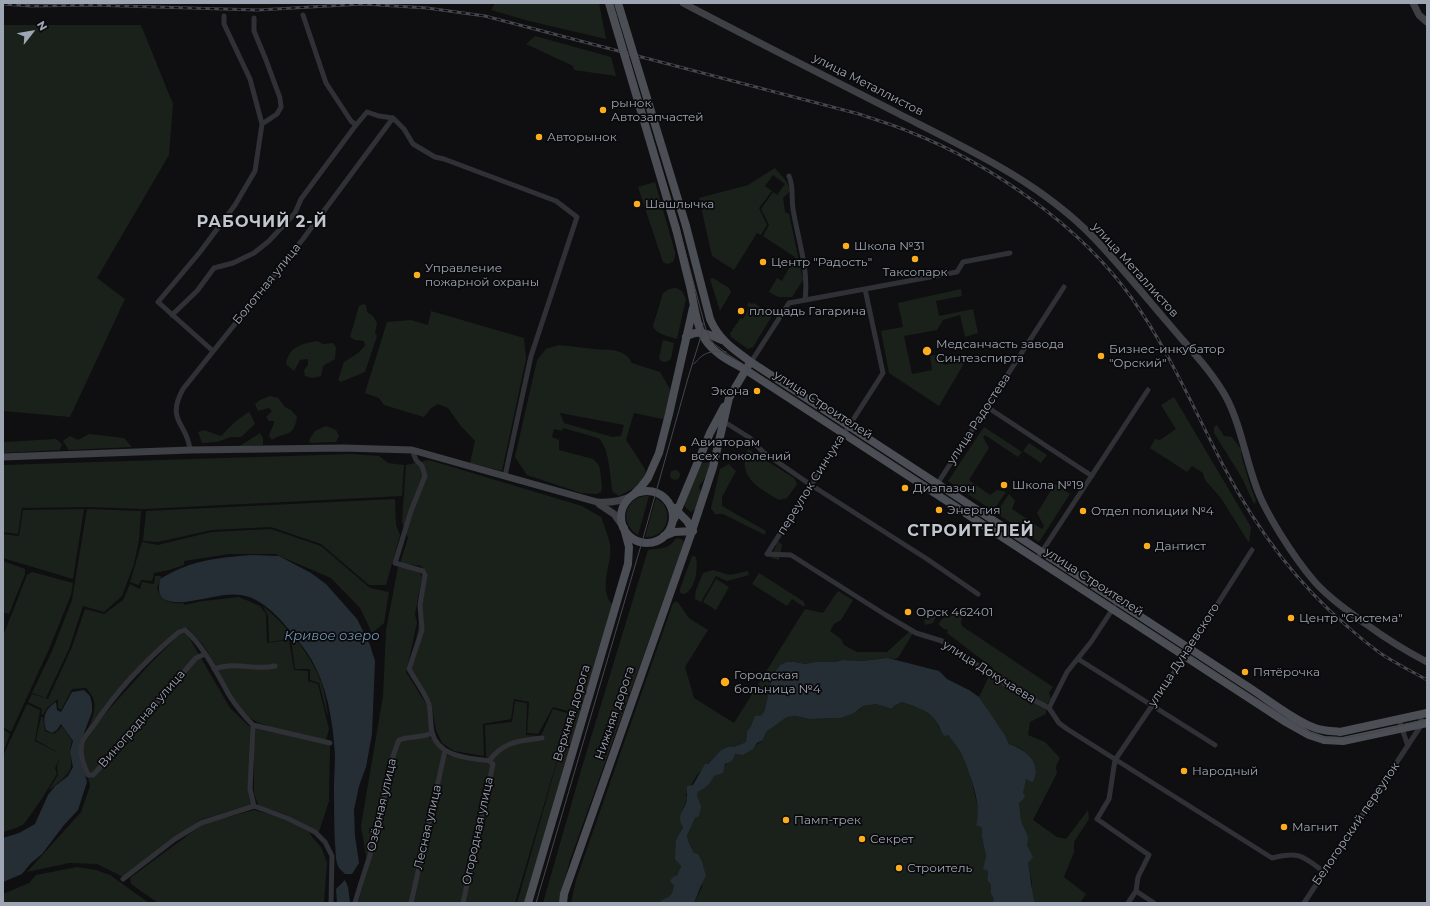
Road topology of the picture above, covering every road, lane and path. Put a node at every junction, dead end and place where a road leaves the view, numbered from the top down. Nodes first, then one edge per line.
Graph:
1 (609, 3) edge
2 (618, 3) edge
3 (683, 3) edge
4 (1413, 3) edge
5 (303, 15) dead end
6 (224, 16) dead end
7 (254, 18) dead end
8 (1427, 22) edge
9 (393, 118) junction
10 (262, 124) junction
11 (356, 125) junction
12 (789, 176) dead end
13 (1010, 253) dead end
14 (1064, 287) dead end
15 (865, 289) junction
16 (805, 300) junction
17 (693, 307) junction
18 (172, 315) junction
19 (702, 333) junction
20 (686, 337) junction
21 (723, 340) junction
22 (213, 351) junction
23 (751, 362) junction
24 (746, 370) junction
25 (1148, 390) dead end
26 (729, 398) junction
27 (810, 400) junction
28 (987, 407) junction
29 (805, 408) junction
30 (723, 421) junction
31 (849, 426) junction
32 (844, 433) junction
33 (190, 450) junction
34 (412, 450) junction
35 (3, 457) edge
36 (505, 476) junction
37 (1092, 476) junction
38 (811, 485) junction
39 (935, 488) junction
40 (632, 496) junction
41 (597, 502) junction
42 (669, 503) junction
43 (677, 511) junction
44 (671, 525) junction
45 (624, 528) junction
46 (693, 530) junction
47 (664, 536) junction
48 (1252, 550) dead end
49 (767, 554) joint
50 (1039, 556) junction
51 (978, 594) dead end
52 (1115, 605) junction
53 (1187, 652) junction
54 (205, 654) junction
55 (1078, 659) junction
56 (1427, 662) edge
57 (275, 666) dead end
58 (214, 668) junction
59 (1152, 706) junction
60 (1049, 708) junction
61 (1423, 714) edge
62 (1287, 717) junction
63 (1399, 720) junction
64 (1387, 723) junction
65 (1424, 723) edge
66 (253, 725) junction
67 (1393, 730) junction
68 (432, 733) junction
69 (542, 738) dead end
70 (330, 743) dead end
71 (1215, 745) dead end
72 (1408, 746) junction
73 (445, 751) junction
74 (489, 760) junction
75 (1115, 760) junction
76 (254, 806) junction
77 (1324, 872) junction
78 (123, 879) dead end
79 (1136, 891) junction
80 (331, 903) edge
81 (355, 903) edge
82 (411, 903) edge
83 (463, 903) edge
84 (528, 903) edge
85 (563, 903) edge
86 (1128, 903) edge
87 (1154, 903) edge
88 (1304, 903) edge

1 - 17 main road, улица Строителей, bridge
2 - 21 main road, bridge
3 - 56 main road, улица Металлистов
4 - 8 main road
5 - 11 street
6 - 10 street
7 - 10 street
9 - 11 street
9 - 22 street, Болотная улица
9 - 36 street
10 - 18 street
11 - 18 street
12 - 16 street
13 - 15 street
14 - 28 street, улица Радостева
15 - 16 street
15 - 31 street, переулок Синчука
16 - 23 street
17 - 19 main road, улица Строителей
17 - 20 main road
18 - 22 street
19 - 20 main road
19 - 21 main road
19 - 24 main road, улица Строителей
20 - 40 main road
21 - 23 main road, улица Строителей
22 - 33 street, Болотная улица
23 - 24 main road
23 - 27 main road, улица Строителей
24 - 26 main road
24 - 29 main road, улица Строителей
25 - 37 street
26 - 30 main road, Нижняя дорога
26 - 43 main road
27 - 29 street
27 - 31 main road, улица Строителей
28 - 37 street
28 - 39 street, улица Радостева
29 - 32 main road, улица Строителей
30 - 38 street
30 - 46 main road, Нижняя дорога
31 - 32 street, переулок Синчука
31 - 39 main road, улица Строителей
32 - 38 street, переулок Синчука
32 - 39 main road, улица Строителей
33 - 34 main road
33 - 35 main road
34 - 36 main road
34 - 68 street
36 - 41 main road
37 - 50 street
38 - 49 street, переулок Синчука
38 - 51 street
39 - 50 main road, улица Строителей
40 - 41 main road
40 - 42 main road
40 - 45 main road
41 - 45 main road
42 - 43 main road
42 - 44 main road
43 - 44 main road
43 - 46 main road
44 - 47 main road
45 - 47 main road
45 - 84 main road, Верхняя дорога
46 - 47 main road
46 - 85 main road, Нижняя дорога
48 - 53 street, улица Дунаевского
49 - 60 street, улица Докучаева
50 - 52 main road, улица Строителей
52 - 53 main road, улица Строителей
52 - 55 street
53 - 59 street, улица Дунаевского
53 - 62 main road, улица Строителей
54 - 54 street, Виноградная улица
54 - 58 street
55 - 59 street
55 - 60 street
57 - 58 street
58 - 66 street
59 - 71 street
59 - 75 street, улица Дунаевского
60 - 75 street, улица Докучаева
61 - 63 main road, улица Строителей
61 - 65 street
62 - 64 main road, улица Строителей
62 - 67 main road, улица Строителей
63 - 64 main road, улица Строителей
63 - 67 street
64 - 67 street
64 - 67 street
65 - 67 main road, улица Строителей
65 - 72 street, Белогорский переулок
66 - 70 street
66 - 76 street
67 - 72 street
68 - 73 street
68 - 81 street, Озёрная улица
69 - 74 street
72 - 77 street, Белогорский переулок
73 - 74 street
73 - 82 street, Лесная улица
74 - 83 street, Огородная улица
75 - 77 street, улица Докучаева
75 - 79 street
76 - 78 street
76 - 80 street
77 - 88 street, Белогорский переулок
79 - 86 street
79 - 87 street

